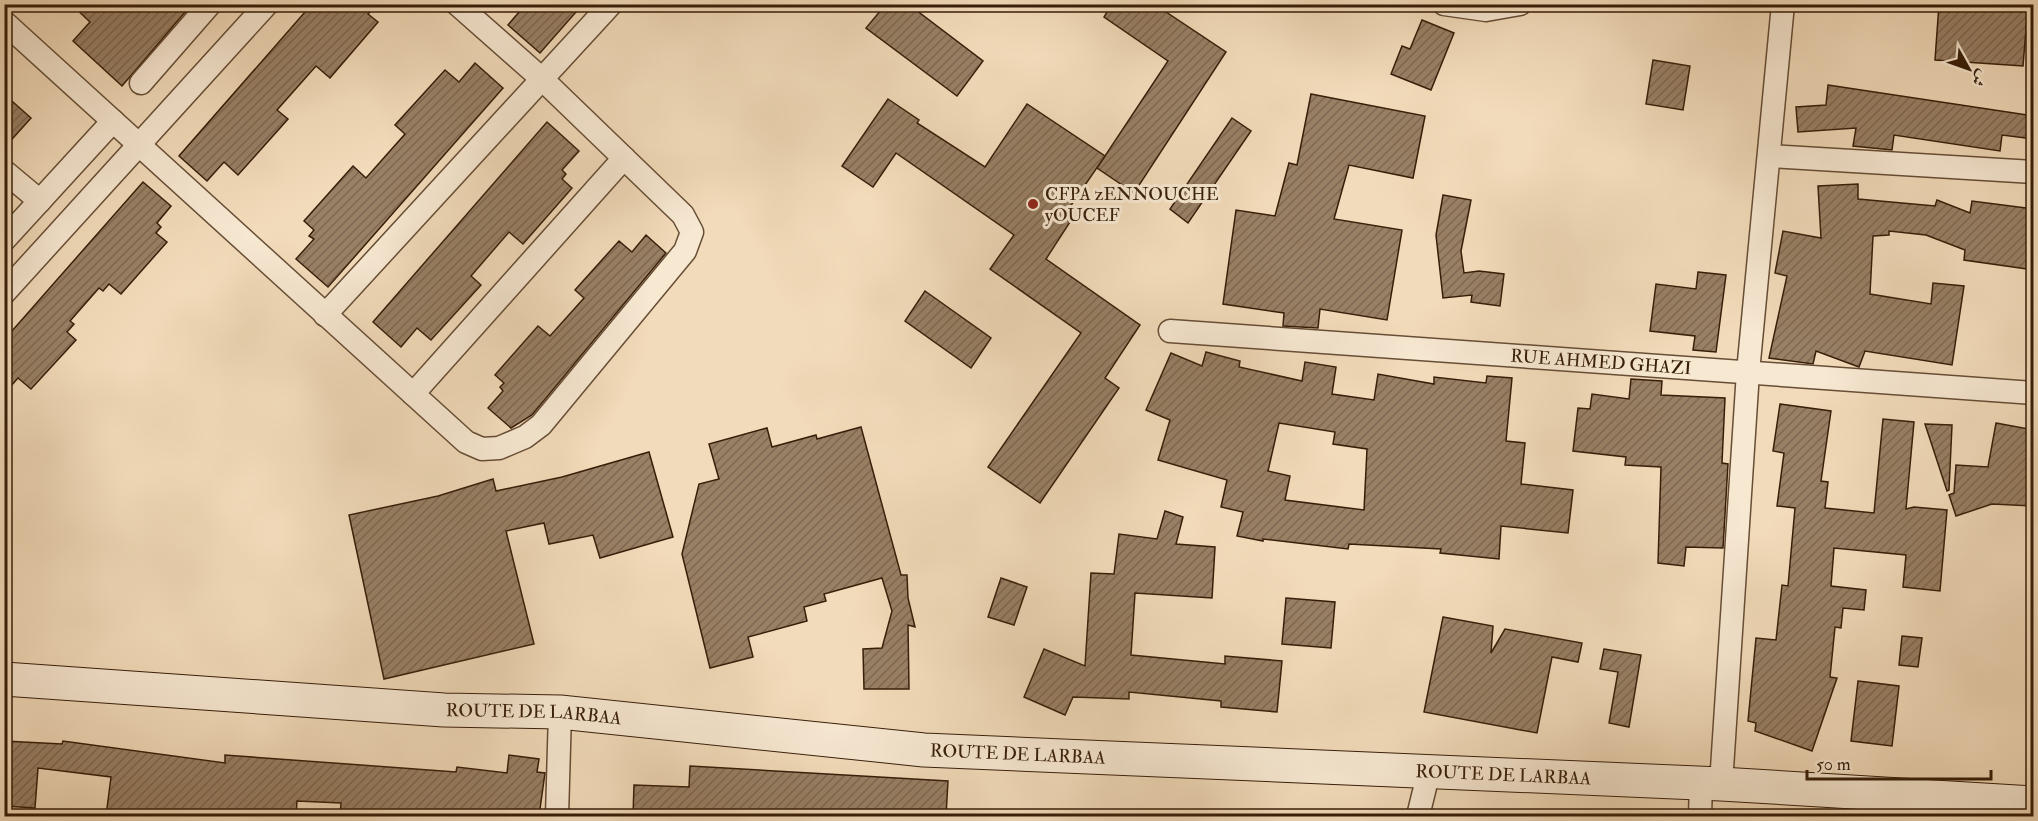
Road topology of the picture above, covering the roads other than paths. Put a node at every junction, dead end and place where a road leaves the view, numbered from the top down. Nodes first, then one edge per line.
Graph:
1 (210, 4) edge
2 (267, 4) edge
3 (457, 4) edge
4 (611, 4) edge
5 (1444, 4) edge
6 (1520, 4) edge
7 (1784, 4) edge
8 (4, 22) edge
9 (542, 79) junction
10 (141, 83) dead end
11 (113, 121) junction
12 (138, 146) junction
13 (1770, 156) junction
14 (624, 158) junction
15 (4, 171) edge
16 (2034, 172) edge
17 (40, 201) junction
18 (4, 240) edge
19 (4, 292) edge
20 (325, 315) junction
21 (1170, 331) dead end
22 (1748, 372) junction
23 (2034, 393) edge
24 (413, 394) junction
25 (4, 679) edge
26 (560, 712) junction
27 (1429, 771) junction
28 (1711, 784) junction
29 (2034, 803) edge
30 (557, 816) edge
31 (1418, 816) edge
32 (1700, 816) edge

1 - 10 street
2 - 12 street
3 - 9 street
4 - 9 street
5 - 6 street
7 - 13 street
8 - 11 street
9 - 14 street
9 - 20 street
11 - 12 street
11 - 17 street
12 - 19 street
12 - 20 street
13 - 16 street
13 - 22 street
14 - 24 street
14 - 24 street
15 - 17 street
17 - 18 street
20 - 24 street
21 - 22 street, RUE AHMED GHAZI
22 - 23 street, RUE AHMED GHAZI
22 - 28 street
25 - 26 main road, ROUTE DE LARBAA
26 - 27 main road, ROUTE DE LARBAA
26 - 30 street
27 - 28 main road, ROUTE DE LARBAA
27 - 31 street
28 - 29 main road, ROUTE DE LARBAA
28 - 32 street

